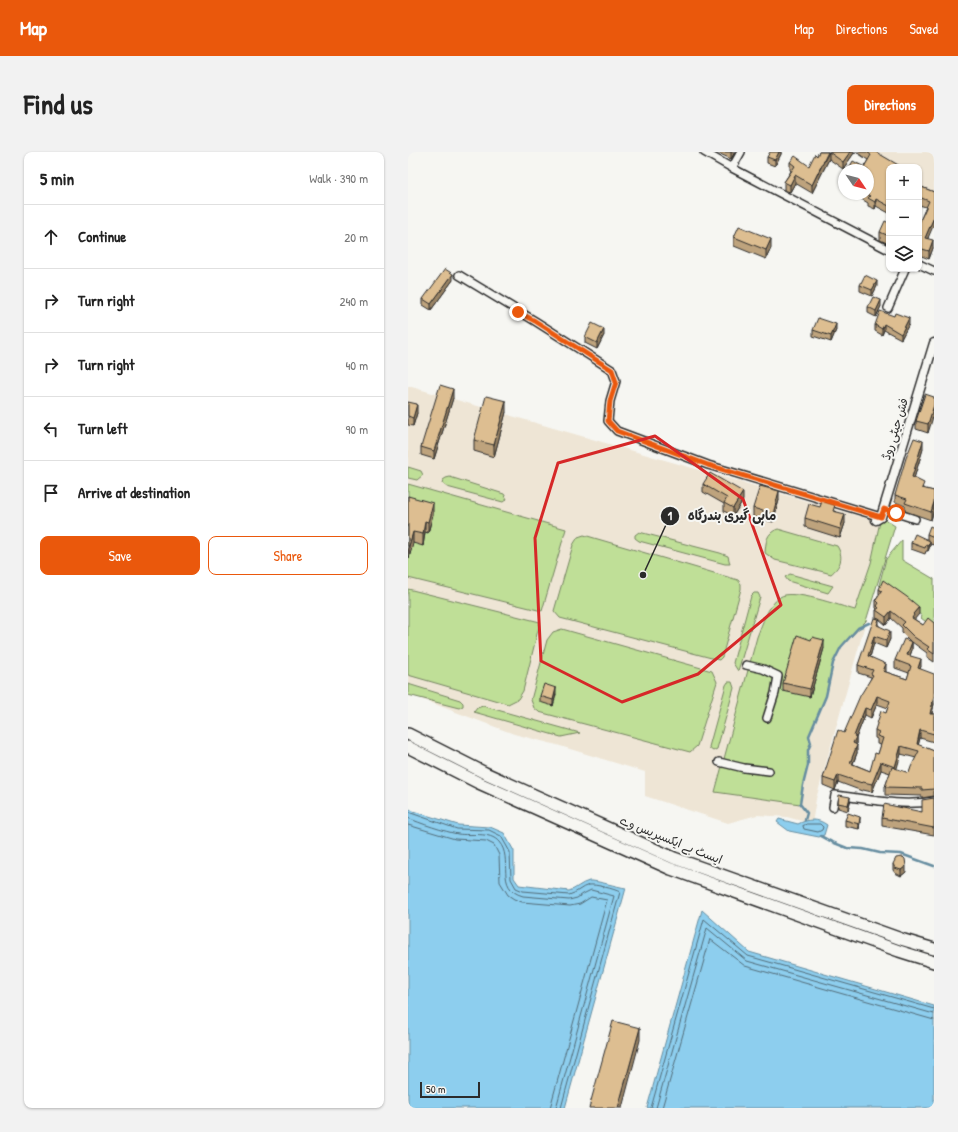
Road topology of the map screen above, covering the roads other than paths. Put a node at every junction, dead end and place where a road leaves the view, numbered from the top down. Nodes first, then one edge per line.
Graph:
1 (704, 152) edge
2 (741, 152) edge
3 (732, 168) junction
4 (886, 248) edge
5 (922, 265) edge
6 (934, 271) edge
7 (904, 272) edge
8 (459, 275) dead end
9 (888, 308) dead end
10 (934, 343) edge
11 (880, 515) junction
12 (914, 519) dead end
13 (746, 665) dead end
14 (767, 718) dead end
15 (408, 734) edge
16 (408, 747) edge
17 (719, 762) dead end
18 (768, 771) dead end
19 (934, 801) edge
20 (833, 807) dead end
21 (934, 949) edge
22 (934, 962) edge

1 - 3 street
2 - 3 street
3 - 4 street
5 - 6 street
7 - 9 street
8 - 11 street
10 - 11 street, فش جیٹی روڈ
11 - 12 street
13 - 14 street
15 - 21 main road, ایسٹ بے ایکسپریس وے
16 - 22 main road, ایسٹ بے ایکسپریس وے
17 - 18 street
19 - 20 street

